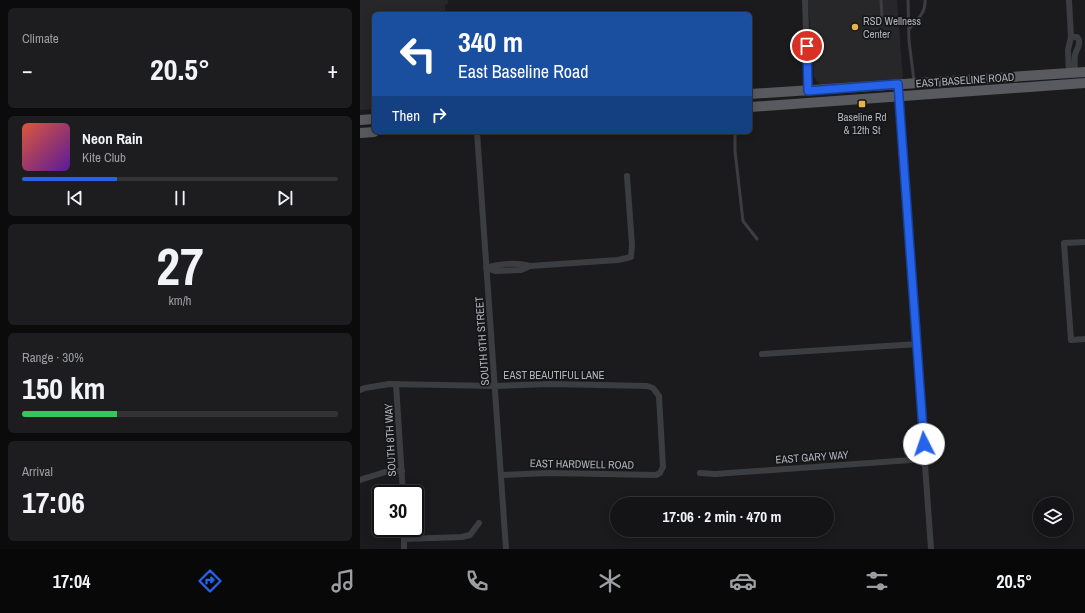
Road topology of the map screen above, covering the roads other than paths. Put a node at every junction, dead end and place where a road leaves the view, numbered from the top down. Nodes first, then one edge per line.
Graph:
1 (805, 0) edge
2 (881, 0) edge
3 (908, 0) edge
4 (925, 0) edge
5 (1069, 0) edge
6 (882, 18) dead end
7 (909, 29) junction
8 (1071, 37) junction
9 (1076, 72) edge
10 (1026, 75) junction
11 (915, 83) junction
12 (1085, 83) edge
13 (898, 84) junction
14 (1027, 88) junction
15 (808, 91) junction
16 (752, 94) edge
17 (899, 96) junction
18 (808, 103) junction
19 (752, 107) edge
20 (360, 120) edge
21 (372, 120) edge
22 (360, 132) edge
23 (372, 132) edge
24 (477, 134) edge
25 (735, 134) edge
26 (627, 176) dead end
27 (757, 238) dead end
28 (1085, 242) edge
29 (486, 268) junction
30 (1085, 339) edge
31 (918, 344) junction
32 (762, 354) dead end
33 (396, 384) junction
34 (495, 386) junction
35 (360, 390) edge
36 (925, 458) junction
37 (402, 471) junction
38 (660, 473) joint
39 (700, 473) dead end
40 (502, 475) junction
41 (360, 480) edge
42 (403, 485) edge
43 (479, 523) dead end
44 (404, 539) joint
45 (404, 549) edge
46 (506, 549) edge
47 (931, 549) edge

1 - 15 street
2 - 6 lane
3 - 7 lane
4 - 7 lane
5 - 8 street
7 - 11 lane
8 - 9 street
8 - 9 street
9 - 10 main road, EAST BASELINE ROAD
10 - 11 main road, EAST BASELINE ROAD
10 - 14 main road
11 - 13 main road, EAST BASELINE ROAD
12 - 14 main road, EAST BASELINE ROAD
13 - 15 main road, EAST BASELINE ROAD
13 - 17 street
14 - 17 main road, EAST BASELINE ROAD
15 - 16 main road, EAST BASELINE ROAD
15 - 18 main road
17 - 18 main road, EAST BASELINE ROAD
17 - 31 street
18 - 19 main road, EAST BASELINE ROAD
20 - 21 main road
22 - 23 main road
24 - 29 street, SOUTH 9TH STREET
25 - 27 lane
26 - 29 street
28 - 30 street
29 - 34 street, SOUTH 9TH STREET
31 - 32 street
31 - 36 street
33 - 34 street, EAST BEAUTIFUL LANE
33 - 35 street, EAST BEAUTIFUL LANE
33 - 37 street, SOUTH 8TH WAY
34 - 38 street, EAST BEAUTIFUL LANE
34 - 40 street, SOUTH 9TH STREET
36 - 39 street, EAST GARY WAY
36 - 47 street
37 - 41 street
37 - 42 street, SOUTH 8TH WAY
38 - 40 street, EAST HARDWELL ROAD
40 - 46 street, SOUTH 9TH STREET
43 - 44 street
44 - 45 street

